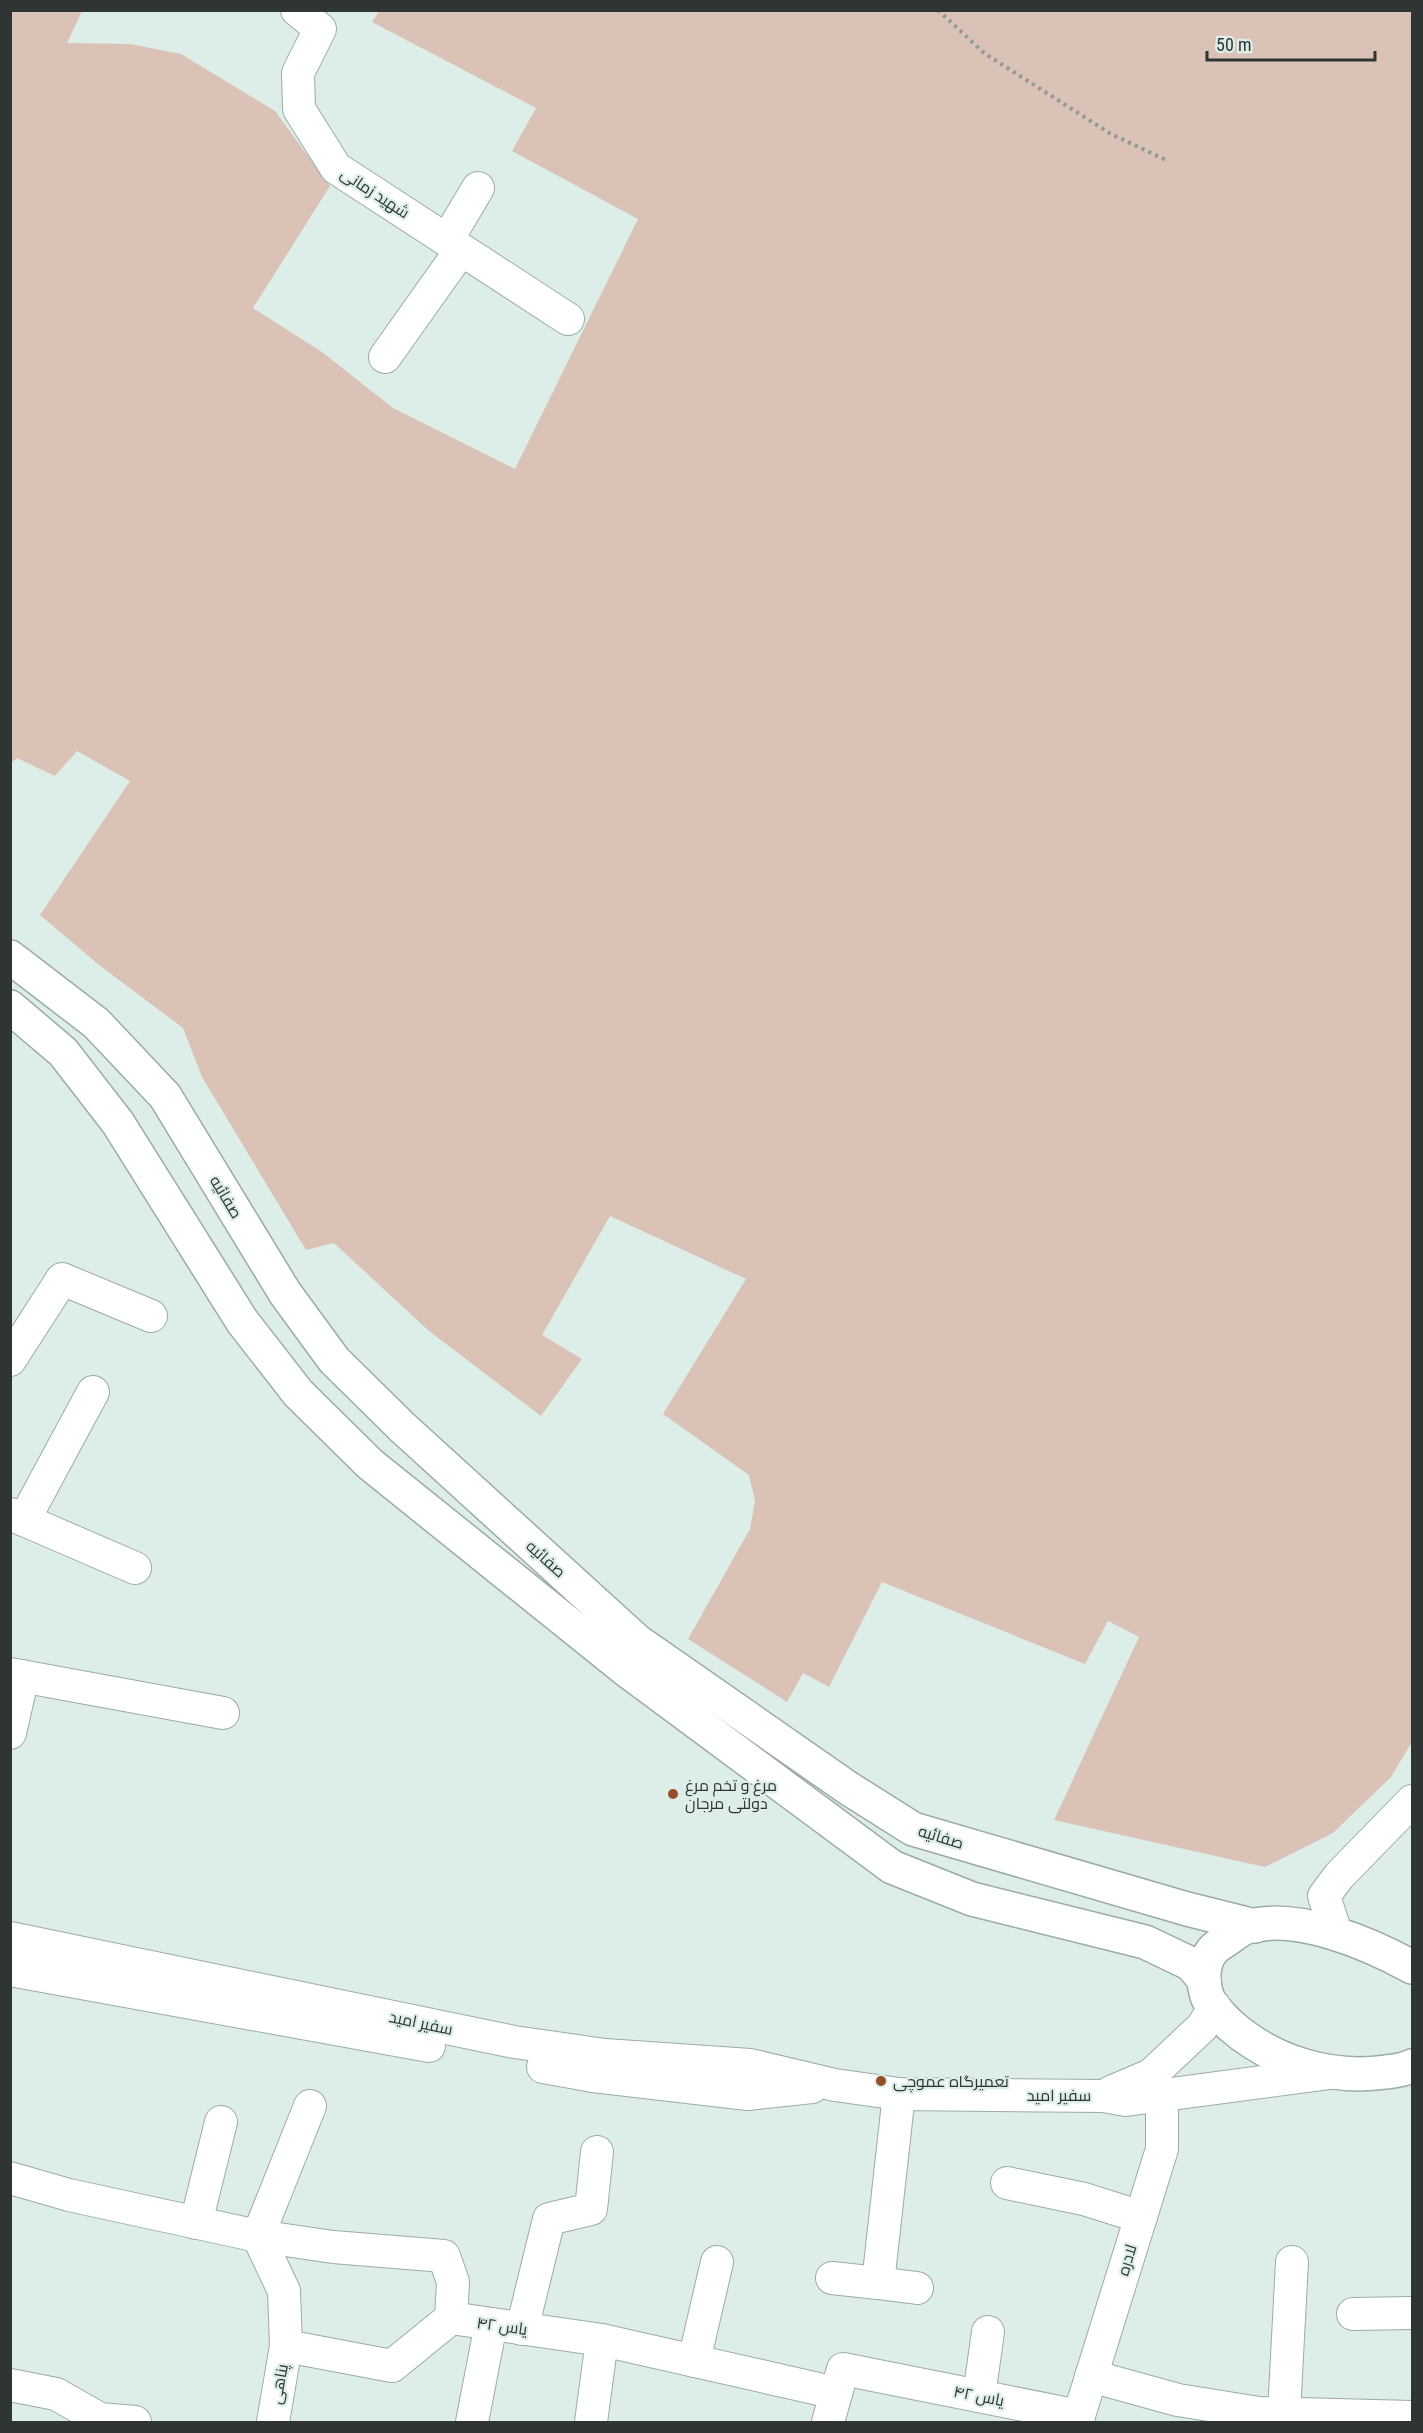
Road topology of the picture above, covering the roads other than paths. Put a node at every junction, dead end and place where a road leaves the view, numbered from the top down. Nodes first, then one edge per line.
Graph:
1 (297, 10) edge
2 (478, 188) dead end
3 (454, 245) junction
4 (568, 319) dead end
5 (385, 357) dead end
6 (10, 957) edge
7 (10, 1007) edge
8 (151, 1316) dead end
9 (10, 1360) edge
10 (93, 1392) dead end
11 (17, 1517) edge
12 (135, 1568) dead end
13 (17, 1675) edge
14 (223, 1713) dead end
15 (10, 1733) edge
16 (1413, 1801) edge
17 (1255, 1926) junction
18 (1336, 1933) junction
19 (10, 1938) edge
20 (1413, 1967) edge
21 (10, 1970) edge
22 (1209, 1994) junction
23 (1411, 2068) edge
24 (1333, 2072) junction
25 (835, 2085) junction
26 (899, 2094) junction
27 (1162, 2095) junction
28 (1103, 2096) junction
29 (310, 2106) dead end
30 (221, 2122) dead end
31 (597, 2152) dead end
32 (10, 2178) edge
33 (1007, 2183) dead end
34 (1141, 2217) junction
35 (196, 2223) junction
36 (258, 2236) junction
37 (717, 2262) dead end
38 (1292, 2262) dead end
39 (832, 2278) dead end
40 (878, 2283) junction
41 (917, 2288) dead end
42 (1413, 2313) edge
43 (1353, 2314) dead end
44 (451, 2318) junction
45 (491, 2324) junction
46 (522, 2329) junction
47 (988, 2332) dead end
48 (602, 2340) junction
49 (286, 2346) junction
50 (694, 2361) junction
51 (1091, 2376) junction
52 (10, 2385) edge
53 (979, 2396) junction
54 (832, 2408) edge
55 (1284, 2413) junction
56 (1413, 2417) edge
57 (1078, 2419) edge
58 (135, 2422) edge
59 (273, 2422) edge
60 (472, 2422) edge
61 (591, 2422) edge

1 - 3 street, شهید زمانی
2 - 3 street
3 - 4 street, شهید زمانی
3 - 5 street
6 - 17 main road, صفائیه
7 - 22 main road, صفائیه
8 - 9 street
10 - 11 street
11 - 12 street
13 - 14 street
13 - 15 street
16 - 18 street
17 - 18 main road
17 - 22 main road
18 - 20 main road
19 - 25 street, سفیر امید
21 - 25 street, سفیر امید
22 - 24 main road, صفائیه
22 - 28 street
23 - 24 main road, صفائیه
24 - 27 street, سفیر امید
25 - 26 street, سفیر امید
26 - 28 street, سفیر امید
26 - 40 street
27 - 28 street, سفیر امید
27 - 34 street, لادره
29 - 36 street
30 - 35 street
31 - 46 street
32 - 35 street
33 - 34 street
34 - 51 street, لادره
35 - 36 street
36 - 44 street
36 - 49 street
37 - 50 street
38 - 55 street
39 - 40 street
40 - 41 street
42 - 43 street
44 - 45 street, یاس ۴۲
44 - 49 street
45 - 46 street, یاس ۴۲
45 - 60 street
46 - 48 street, یاس ۴۲
47 - 53 street
48 - 50 street, یاس ۴۲
48 - 61 street
49 - 59 street, پناهی
50 - 54 street, یاس ۴۲
51 - 55 street
51 - 57 street, لادره
52 - 58 street
53 - 54 street, یاس ۴۲
53 - 57 street, یاس ۴۲
55 - 56 street

